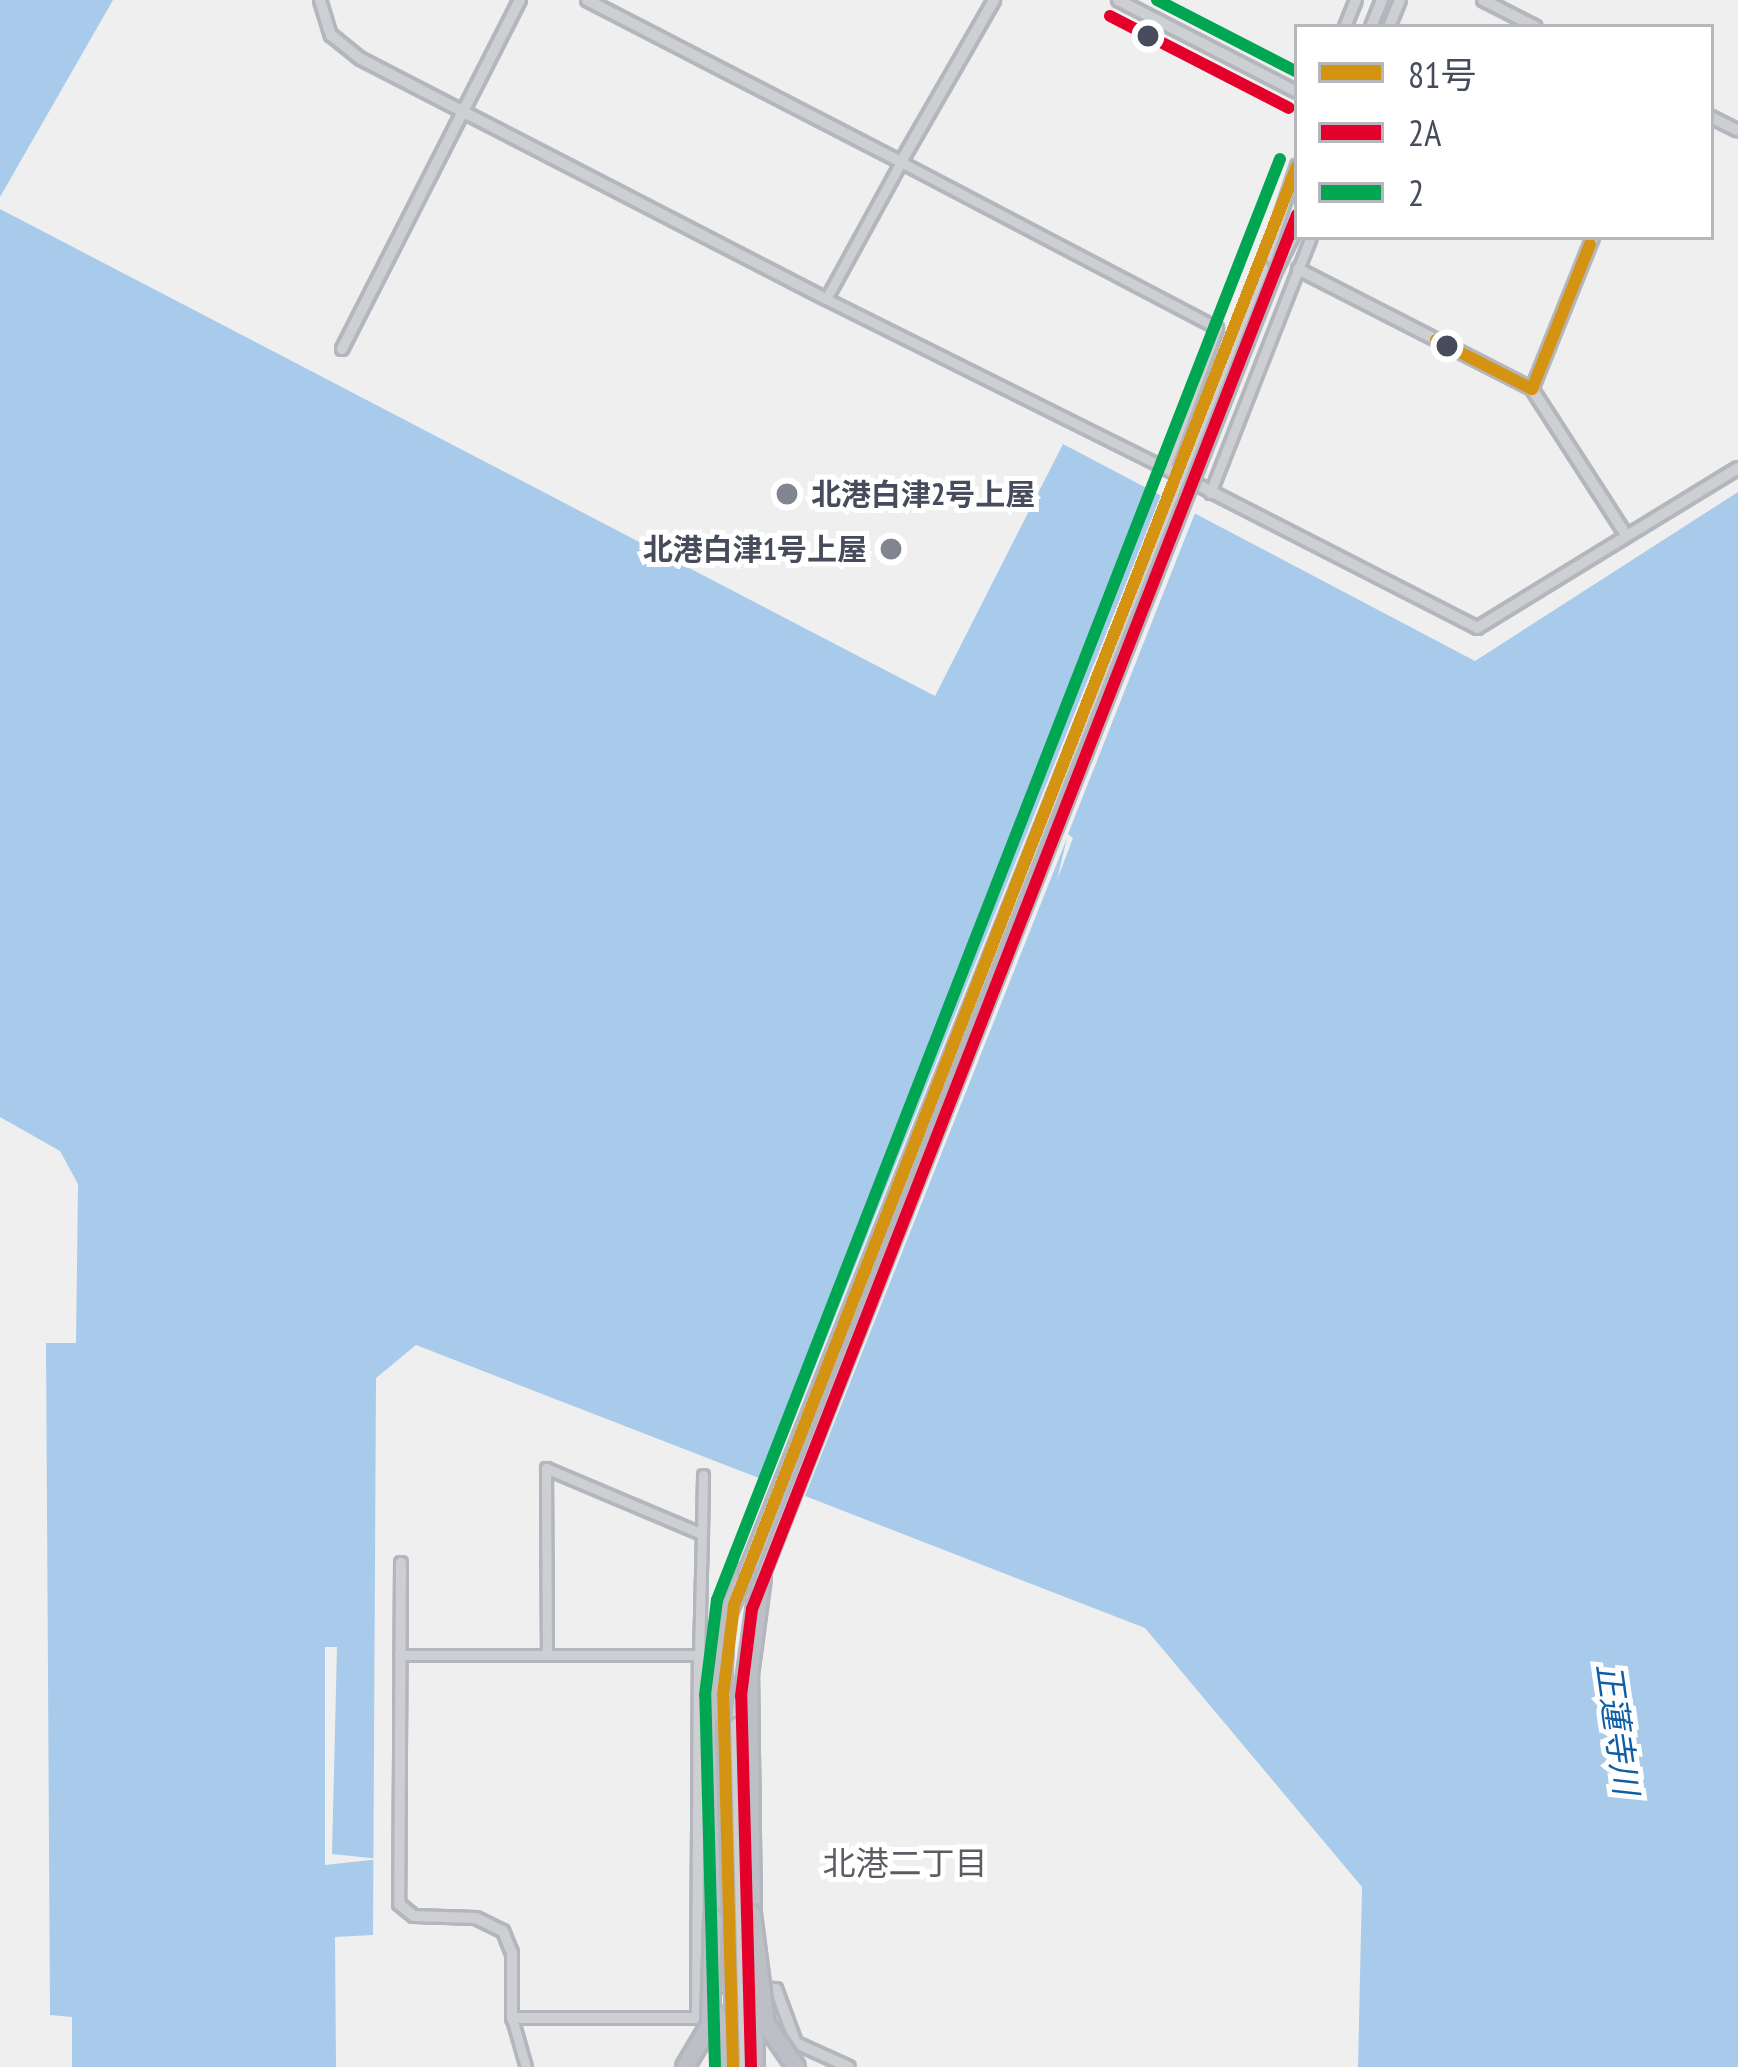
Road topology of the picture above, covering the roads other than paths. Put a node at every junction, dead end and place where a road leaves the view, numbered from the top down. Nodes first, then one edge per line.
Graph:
1 (320, 0) edge
2 (520, 0) edge
3 (587, 0) edge
4 (994, 0) edge
5 (1118, 0) edge
6 (1483, 0) edge
7 (1530, 24) edge
8 (1294, 90) edge
9 (463, 111) junction
10 (901, 162) junction
11 (1294, 177) edge
12 (1294, 232) edge
13 (1310, 240) edge
14 (1591, 241) edge
15 (1298, 269) junction
16 (1269, 270) junction
17 (826, 299) junction
18 (342, 349) dead end
19 (1532, 389) junction
20 (1165, 468) junction
21 (1738, 468) edge
22 (1210, 493) junction
23 (1626, 535) junction
24 (703, 1475) dead end
25 (702, 1534) junction
26 (401, 1563) dead end
27 (753, 1575) junction
28 (399, 1655) junction
29 (547, 1655) junction
30 (700, 1655) junction
31 (752, 1914) junction
32 (713, 1918) junction
33 (698, 1986) junction
34 (512, 2018) junction
35 (698, 2018) junction
36 (728, 2066) edge
37 (526, 2067) edge
38 (685, 2067) edge
39 (745, 2067) edge
40 (755, 2067) edge
41 (796, 2067) edge
42 (849, 2067) edge

1 - 9 street
2 - 9 street
3 - 10 street
4 - 10 street
5 - 8 street
6 - 7 street
9 - 17 street
9 - 18 street
10 - 17 street
10 - 20 street
11 - 16 street
12 - 16 street
13 - 15 street
14 - 19 street
15 - 19 street
15 - 22 street
16 - 27 street, bridge
17 - 20 street
19 - 23 street
20 - 22 street
21 - 23 street
22 - 23 street
24 - 25 street
25 - 29 street
25 - 30 street
26 - 28 street
27 - 31 highway
27 - 32 highway
27 - 36 street, bridge
27 - 39 street, bridge
28 - 29 street
28 - 34 street
29 - 30 street
30 - 33 street
31 - 40 highway, bridge
31 - 41 highway, bridge
32 - 36 highway, bridge
32 - 38 highway, bridge
33 - 35 street
33 - 42 street
34 - 35 street
34 - 37 street
35 - 36 street

